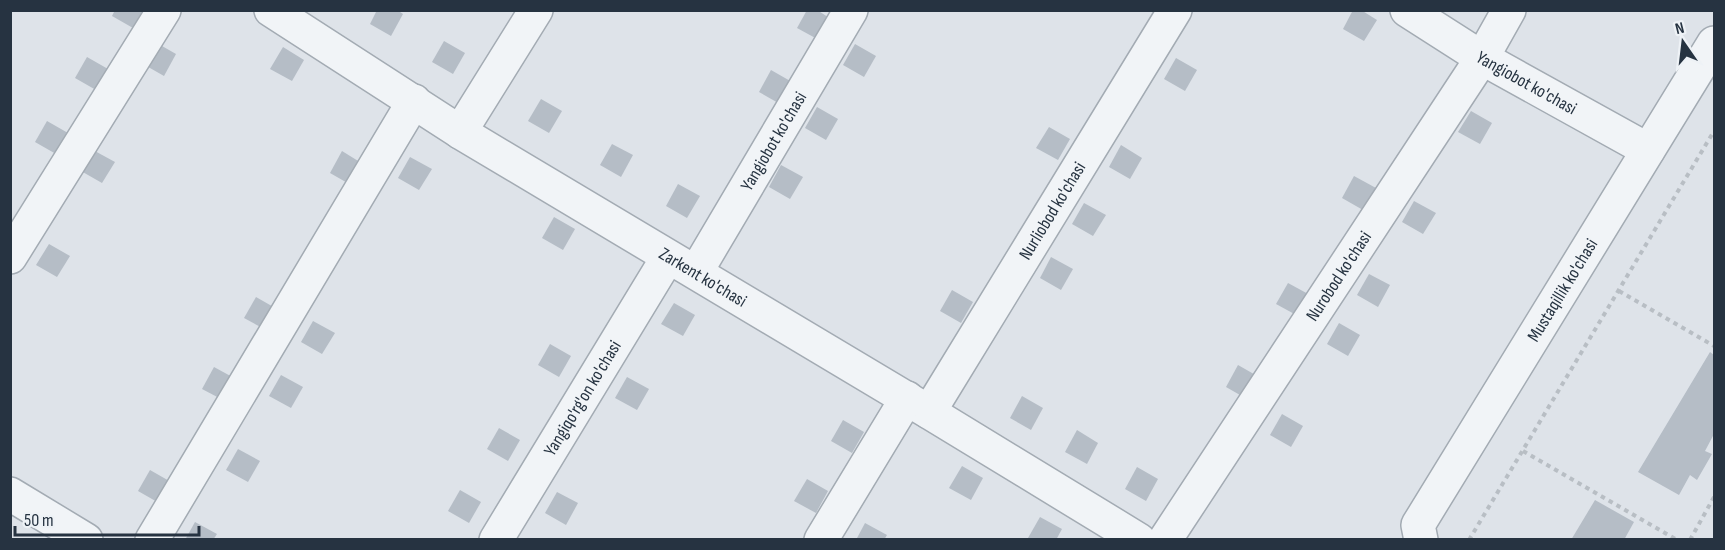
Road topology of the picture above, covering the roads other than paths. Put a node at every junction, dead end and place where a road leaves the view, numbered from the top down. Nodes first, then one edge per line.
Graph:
1 (164, 10) edge
2 (271, 10) edge
3 (536, 10) edge
4 (851, 10) edge
5 (1175, 10) edge
6 (1407, 10) edge
7 (1509, 10) edge
8 (1714, 43) edge
9 (1482, 58) junction
10 (414, 101) junction
11 (460, 132) junction
12 (1648, 150) junction
13 (10, 257) edge
14 (682, 264) junction
15 (918, 405) junction
16 (10, 494) edge
17 (86, 540) edge
18 (152, 540) edge
19 (496, 540) edge
20 (821, 540) edge
21 (1139, 540) edge
22 (1165, 540) edge
23 (1421, 540) edge

1 - 13 street
2 - 10 street, Zarkent ko'chasi
3 - 11 street
4 - 14 street, Yangiobot ko'chasi
5 - 15 street, Nurliobod ko'chasi
6 - 9 street, Yangiobot ko'chasi
7 - 9 street, Nurobod ko'chasi
8 - 12 street, Mustaqillik ko'chasi
9 - 12 street, Yangiobot ko'chasi
9 - 22 street, Nurobod ko'chasi
10 - 11 street, Zarkent ko'chasi
10 - 18 street
11 - 14 street, Zarkent ko'chasi
12 - 23 street, Mustaqillik ko'chasi
14 - 15 street, Zarkent ko'chasi
14 - 19 street, Yangiqo'rg'on ko'chasi
15 - 20 street, Nurliobod ko'chasi
15 - 21 street, Zarkent ko'chasi
16 - 17 street

